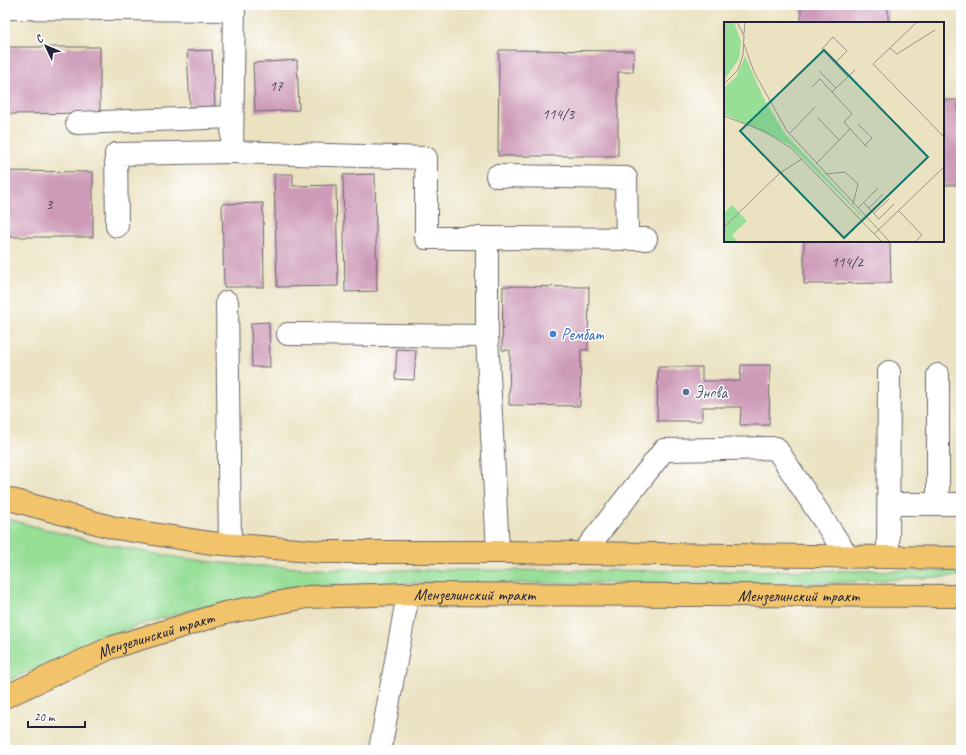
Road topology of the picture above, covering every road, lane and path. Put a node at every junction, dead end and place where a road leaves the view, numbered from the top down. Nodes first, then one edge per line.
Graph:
1 (111, 7) edge
2 (234, 7) edge
3 (5, 8) edge
4 (232, 117) junction
5 (77, 123) dead end
6 (232, 152) junction
7 (497, 176) dead end
8 (117, 226) dead end
9 (487, 238) junction
10 (227, 302) dead end
11 (288, 334) dead end
12 (487, 336) junction
13 (889, 372) dead end
14 (938, 375) dead end
15 (5, 498) edge
16 (889, 504) junction
17 (938, 504) junction
18 (961, 504) edge
19 (230, 544) junction
20 (498, 552) junction
21 (583, 553) junction
22 (848, 557) junction
23 (888, 557) junction
24 (961, 558) edge
25 (408, 594) junction
26 (961, 596) edge
27 (5, 697) edge
28 (380, 750) edge

1 - 2 street
1 - 3 street
2 - 4 street
4 - 5 street
4 - 6 street
6 - 8 street
6 - 9 street
7 - 9 street
9 - 12 street
10 - 19 street
11 - 12 street
12 - 20 street
13 - 16 street
14 - 17 street
15 - 19 main road
16 - 17 street
16 - 23 street
17 - 18 street
19 - 20 main road
20 - 21 main road
21 - 22 main road
21 - 22 street
22 - 23 main road
23 - 24 main road
25 - 26 main road, Мензелинский тракт
25 - 27 main road, Мензелинский тракт
25 - 28 street

